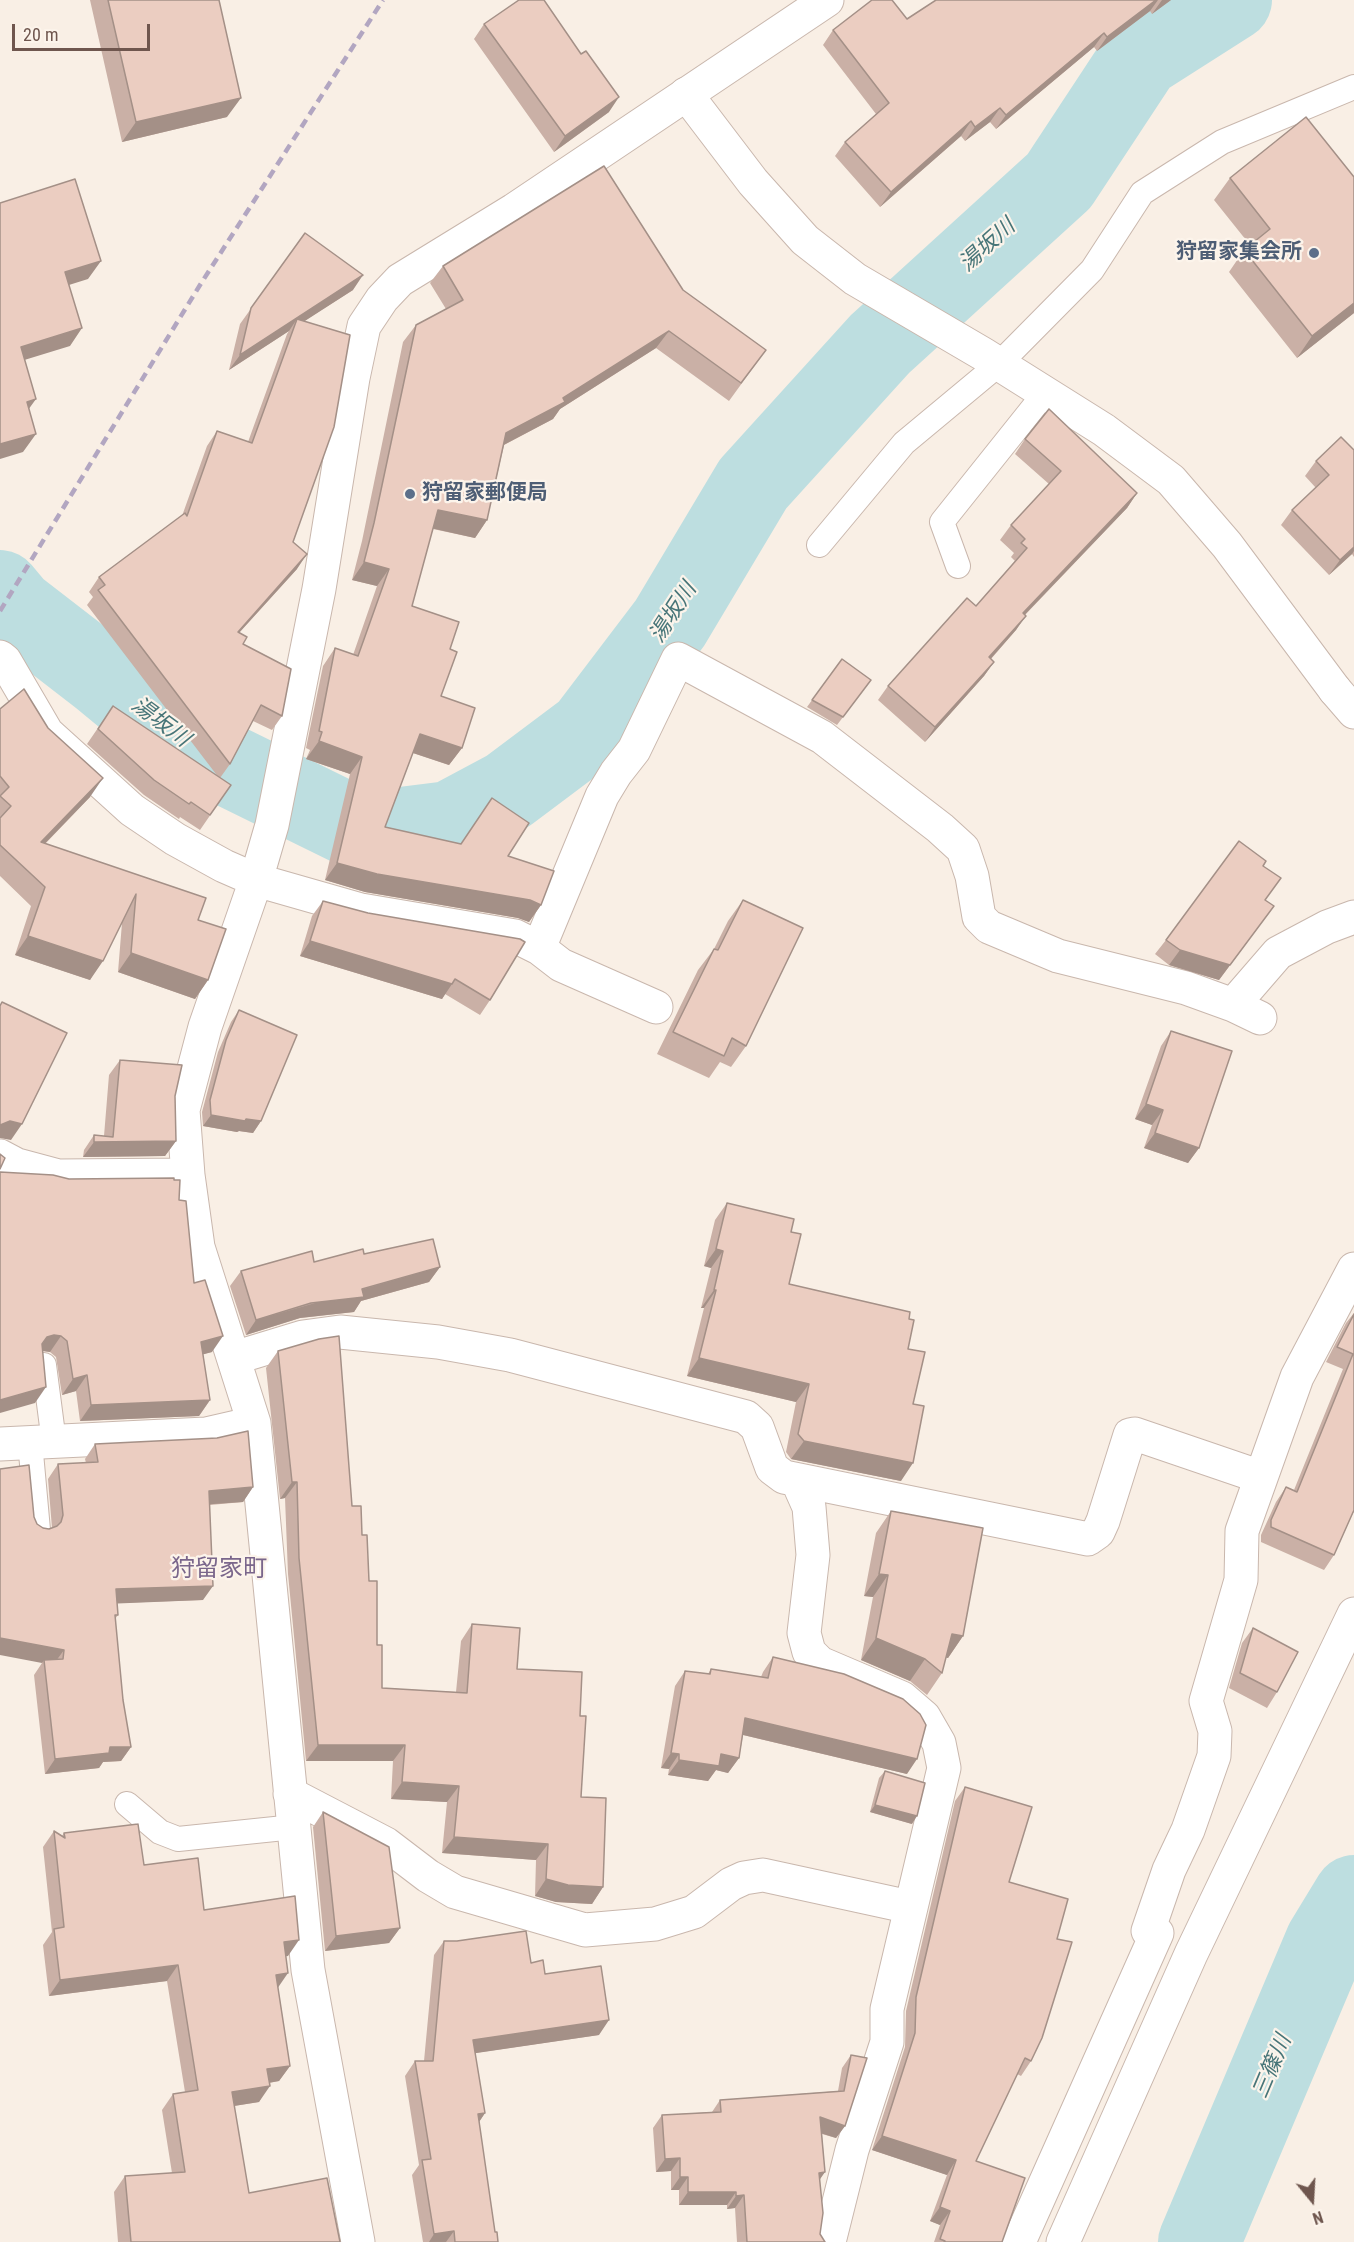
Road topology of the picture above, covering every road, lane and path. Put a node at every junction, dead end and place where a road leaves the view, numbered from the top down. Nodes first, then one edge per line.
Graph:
1 (827, 0) edge
2 (1354, 87) edge
3 (686, 94) junction
4 (991, 359) junction
5 (1045, 393) junction
6 (819, 545) dead end
7 (958, 566) dead end
8 (0, 657) edge
9 (1345, 701) edge
10 (256, 880) junction
11 (1354, 918) edge
12 (539, 948) junction
13 (656, 1007) dead end
14 (0, 1156) edge
15 (188, 1175) junction
16 (1354, 1269) edge
17 (234, 1358) junction
18 (44, 1365) edge
19 (254, 1423) junction
20 (28, 1443) edge
21 (1261, 1477) junction
22 (797, 1480) junction
23 (38, 1530) edge
24 (1354, 1614) edge
25 (290, 1794) junction
26 (127, 1804) dead end
27 (294, 1827) junction
28 (910, 1907) junction
29 (358, 2242) edge
30 (829, 2242) edge
31 (1019, 2242) edge
32 (1062, 2242) edge

1 - 3 street
2 - 4 lane
3 - 4 street
3 - 10 street
4 - 5 street
4 - 6 lane
5 - 7 lane
5 - 9 street
8 - 10 street
10 - 12 street
10 - 15 street
11 - 12 street
12 - 13 street
14 - 15 street
15 - 17 street
16 - 21 street
17 - 19 street
17 - 22 street
18 - 20 lane
19 - 20 street
19 - 25 street
20 - 23 lane
21 - 22 street
21 - 31 street
22 - 28 street
24 - 32 street
25 - 27 street
25 - 28 street
26 - 27 lane
27 - 29 street
28 - 30 street

